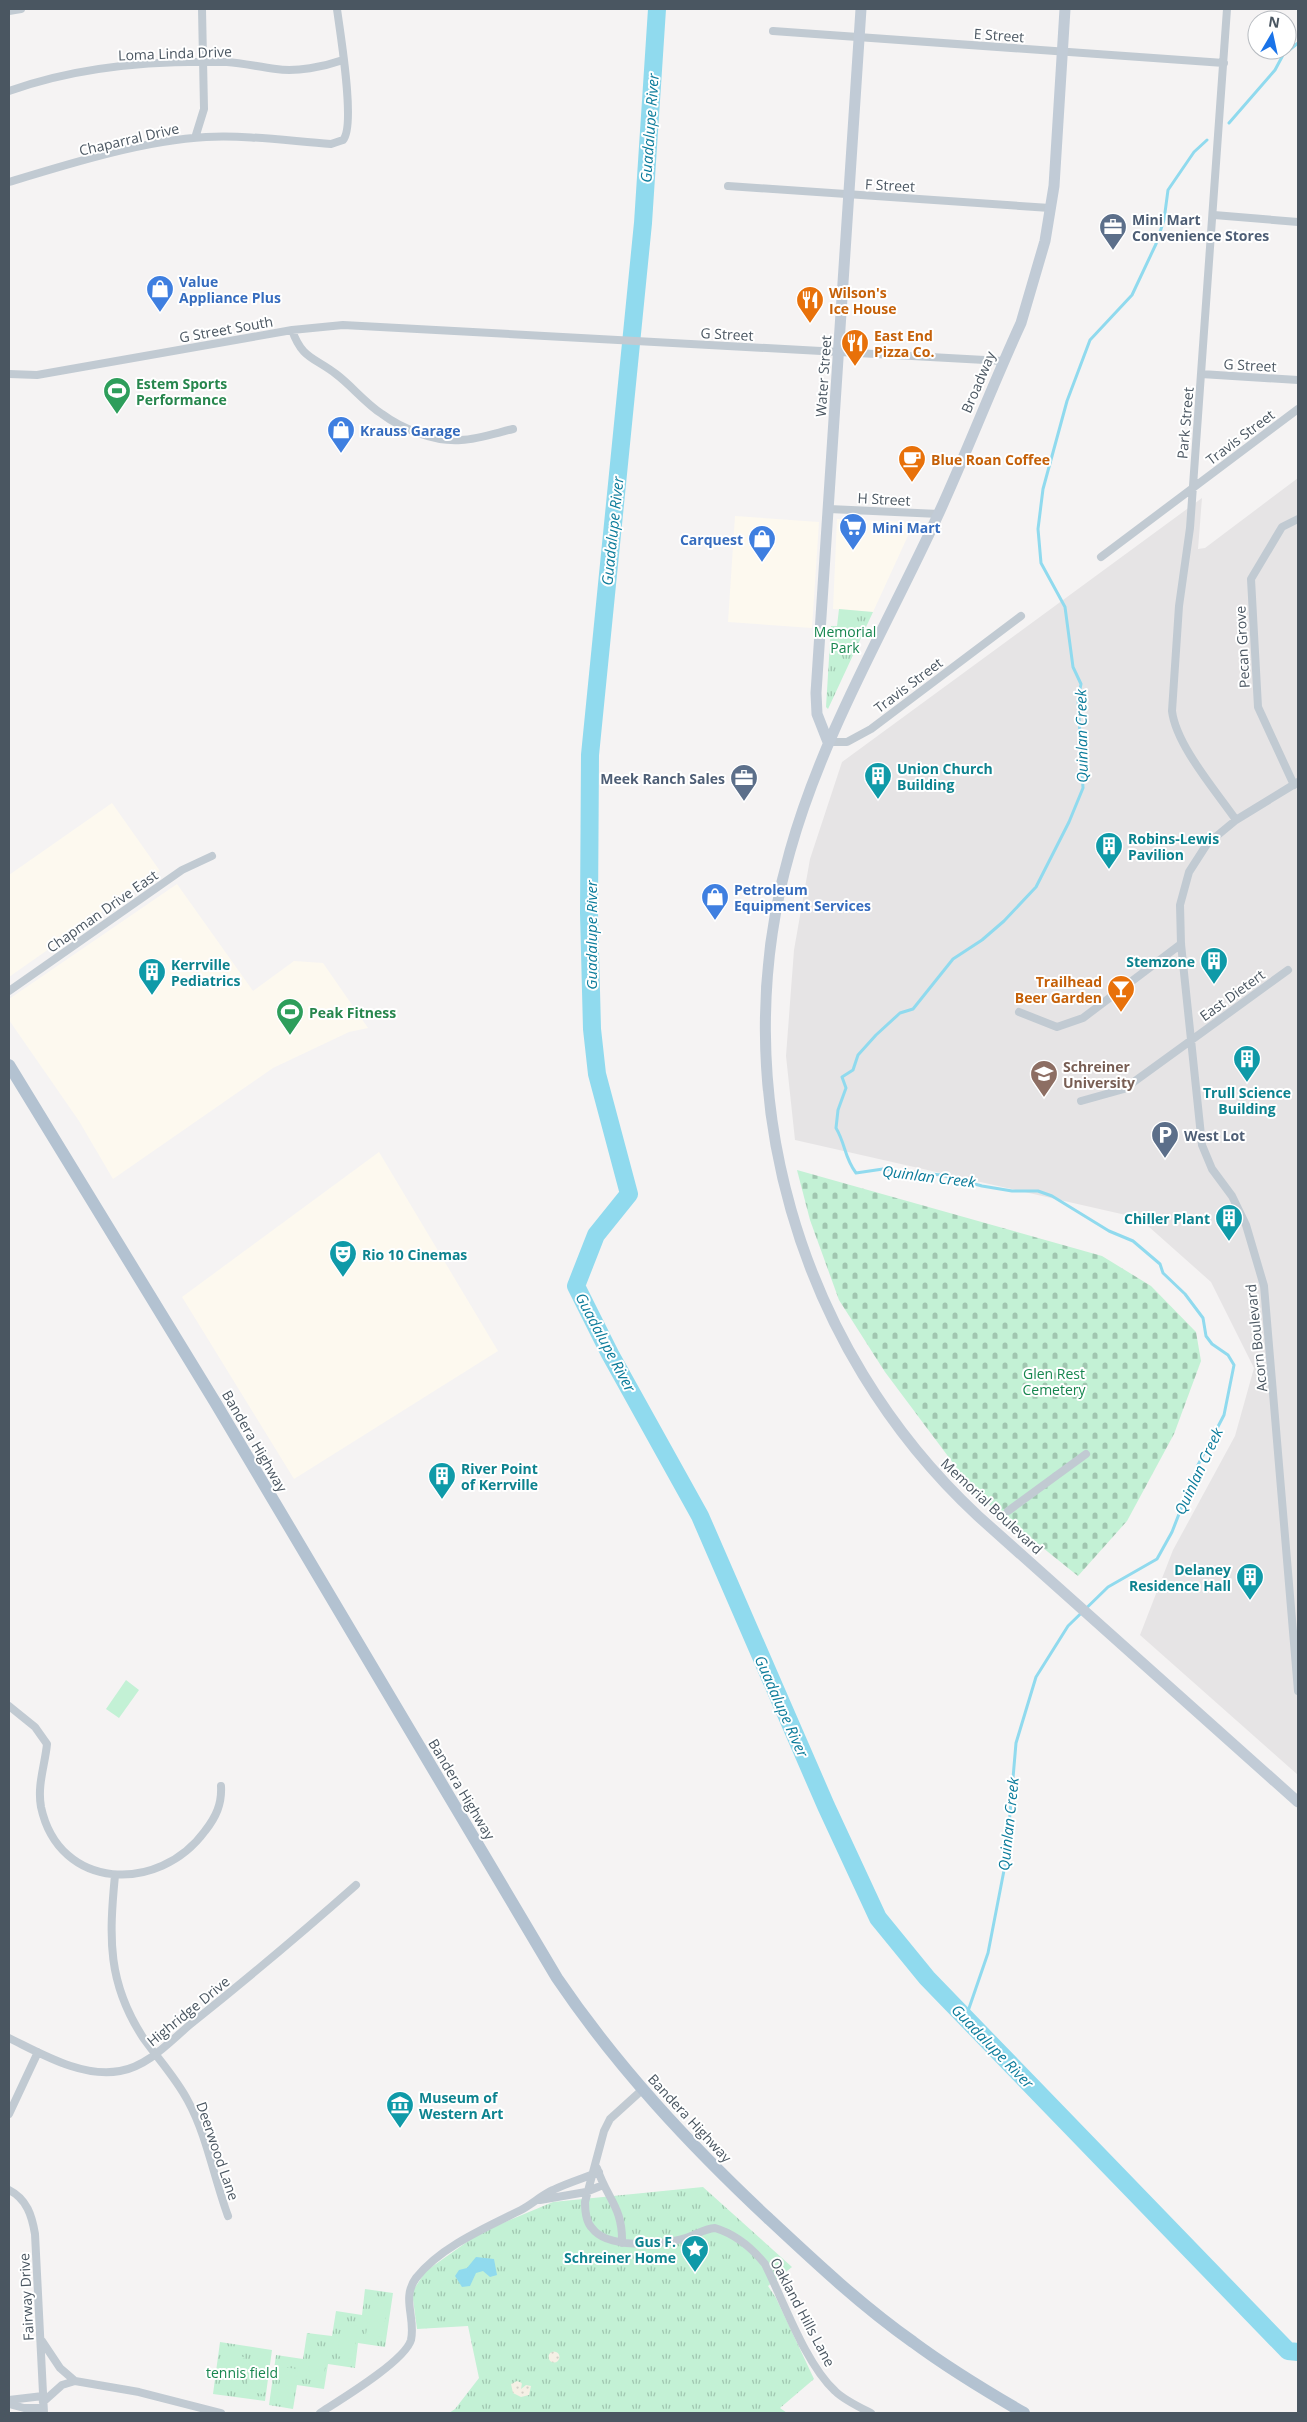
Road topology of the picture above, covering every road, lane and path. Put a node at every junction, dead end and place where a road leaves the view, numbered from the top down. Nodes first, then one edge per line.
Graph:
1 (21, 9) edge
2 (202, 9) edge
3 (337, 9) edge
4 (860, 9) edge
5 (1065, 9) edge
6 (1227, 9) edge
7 (9, 11) edge
8 (773, 31) dead end
9 (858, 38) junction
10 (1063, 52) junction
11 (343, 60) junction
12 (203, 62) junction
13 (1224, 63) junction
14 (9, 91) edge
15 (195, 138) junction
16 (9, 182) edge
17 (728, 186) dead end
18 (849, 196) junction
19 (1050, 208) junction
20 (1214, 215) junction
21 (1298, 222) edge
22 (292, 330) junction
23 (449, 330) joint
24 (840, 352) junction
25 (1003, 361) junction
26 (9, 374) edge
27 (1201, 374) junction
28 (1298, 380) edge
29 (1298, 409) edge
30 (513, 430) dead end
31 (1192, 488) junction
32 (828, 509) junction
33 (939, 514) junction
34 (1298, 519) edge
35 (1101, 557) dead end
36 (1021, 616) dead end
37 (828, 742) junction
38 (1296, 783) edge
39 (1236, 820) junction
40 (212, 856) dead end
41 (1181, 944) junction
42 (1288, 970) dead end
43 (9, 991) edge
44 (1019, 1012) dead end
45 (1191, 1041) junction
46 (9, 1065) edge
47 (1081, 1101) dead end
48 (1086, 1454) dead end
49 (1008, 1512) dead end
50 (1298, 1691) edge
51 (9, 1706) edge
52 (221, 1786) dead end
53 (1298, 1802) edge
54 (115, 1875) junction
55 (356, 1885) dead end
56 (9, 2038) edge
57 (38, 2052) junction
58 (156, 2053) junction
59 (642, 2090) junction
60 (9, 2114) edge
61 (595, 2174) junction
62 (603, 2185) junction
63 (9, 2190) edge
64 (586, 2192) junction
65 (538, 2201) junction
66 (228, 2216) dead end
67 (622, 2243) junction
68 (40, 2337) junction
69 (75, 2381) junction
70 (9, 2400) edge
71 (9, 2404) edge
72 (43, 2405) edge
73 (221, 2413) edge
74 (320, 2413) edge
75 (871, 2413) edge
76 (1024, 2413) edge

1 - 7 street
2 - 12 street
3 - 11 street
4 - 9 main road, Water Street
5 - 10 main road, Broadway
6 - 13 street, Park Street
8 - 9 street, E Street
9 - 10 street, E Street
9 - 18 main road, Water Street
10 - 13 street, E Street
10 - 19 main road, Broadway
11 - 12 street, Loma Linda Drive
11 - 15 street, Chaparral Drive
12 - 14 street, Loma Linda Drive
12 - 15 street
13 - 20 street, Park Street
15 - 16 street, Chaparral Drive
17 - 18 street, F Street
18 - 19 street, F Street
18 - 24 main road, Water Street
19 - 25 main road, Broadway
20 - 21 street
20 - 27 street, Park Street
22 - 23 street, G Street South
22 - 26 street, G Street South
22 - 30 street
23 - 24 street, G Street
24 - 25 street, G Street
24 - 32 main road, Water Street
25 - 33 main road, Broadway
27 - 28 street, G Street
27 - 31 street, Park Street
29 - 31 street, Travis Street
31 - 35 street, Travis Street
31 - 39 street, Park Street
32 - 33 street, H Street
32 - 37 main road, Water Street
33 - 37 main road, Broadway
34 - 38 street, Pecan Grove
36 - 37 street, Travis Street
37 - 53 main road, Memorial Boulevard
38 - 39 street, Acorn Boulevard
39 - 41 street, Acorn Boulevard
40 - 43 street, Chapman Drive East
41 - 44 street
41 - 45 street, Acorn Boulevard
42 - 45 street, East Dietert
45 - 47 street, East Dietert
45 - 50 street, Acorn Boulevard
46 - 59 main road, Bandera Highway
48 - 49 street
51 - 54 street
52 - 54 street
54 - 58 street, Deerwood Lane
55 - 58 street, Highridge Drive
56 - 57 street, Highridge Drive
57 - 58 street, Highridge Drive
57 - 60 street
58 - 66 street, Deerwood Lane
59 - 61 street, Oakland Hills Lane
59 - 76 main road, Bandera Highway
61 - 62 street
61 - 64 street, Oakland Hills Lane
61 - 65 street
62 - 64 street
62 - 67 street
63 - 68 street, Fairway Drive
64 - 65 street
64 - 67 street, Oakland Hills Lane
65 - 74 street
67 - 75 street, Oakland Hills Lane
68 - 69 street
68 - 72 street, Fairway Drive
69 - 72 street
69 - 73 street
70 - 72 street
71 - 72 street

